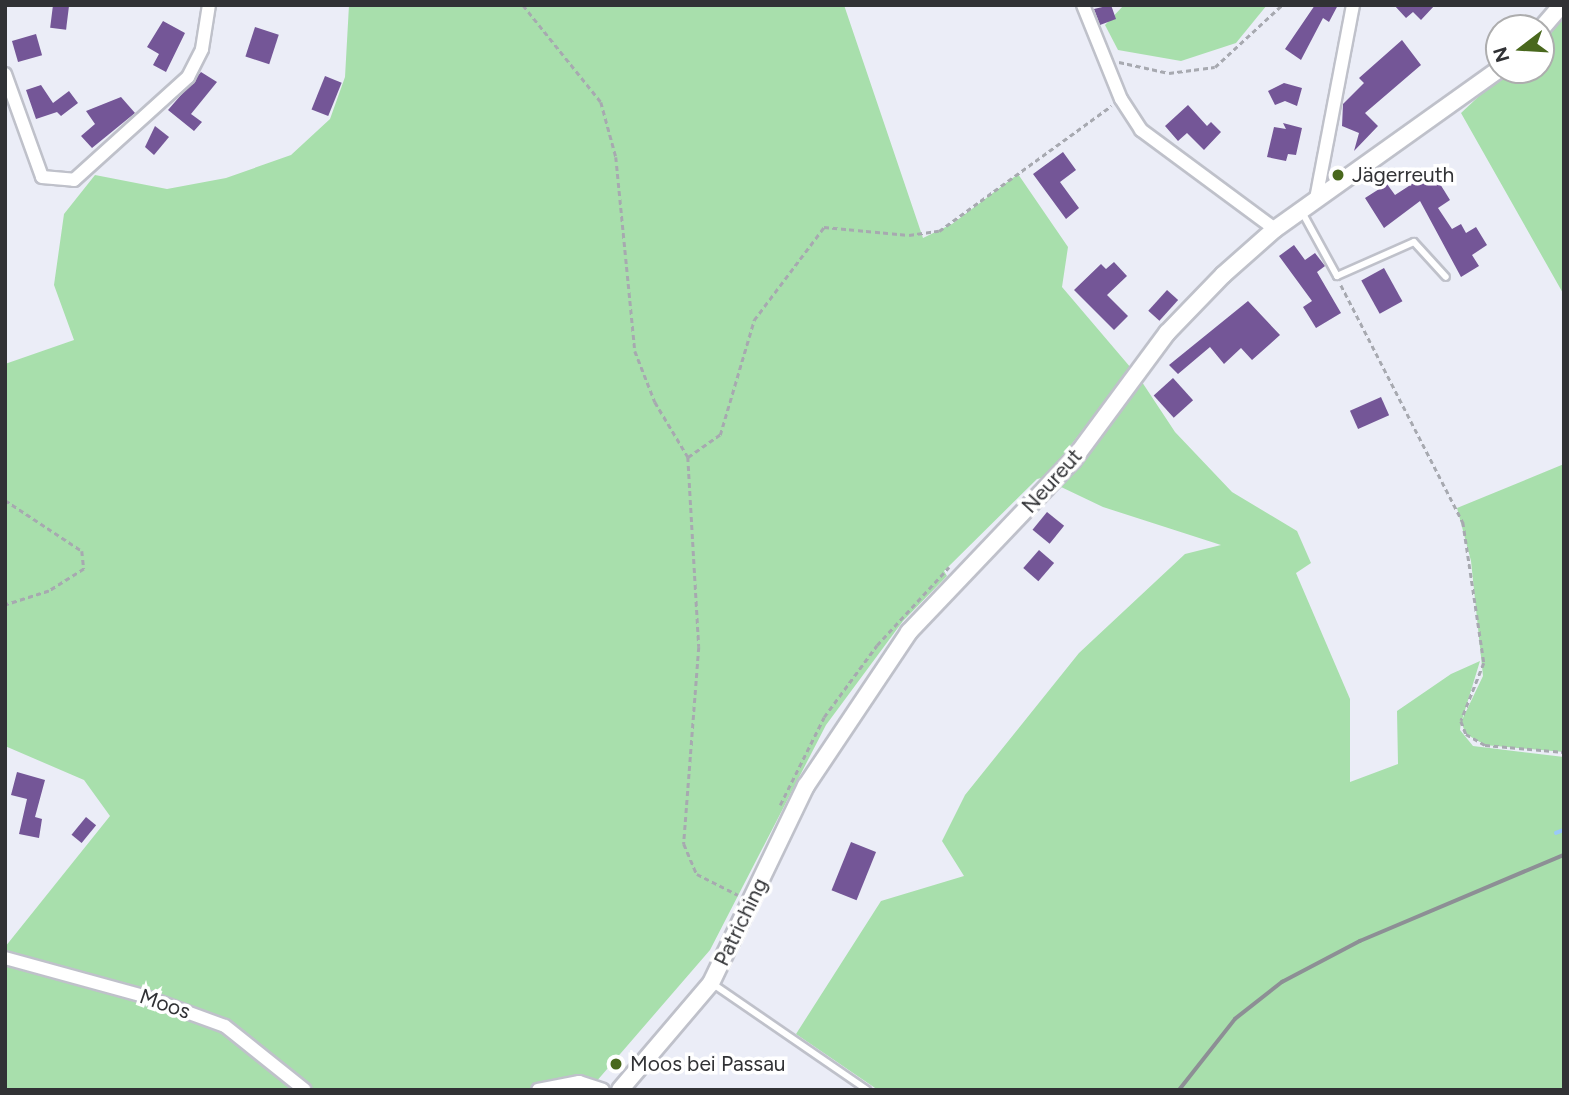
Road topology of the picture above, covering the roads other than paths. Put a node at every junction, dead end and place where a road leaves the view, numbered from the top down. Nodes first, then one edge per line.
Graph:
1 (209, 5) edge
2 (1083, 5) edge
3 (1353, 5) edge
4 (5, 74) edge
5 (1485, 79) edge
6 (1316, 199) junction
7 (1301, 210) junction
8 (1275, 229) junction
9 (1446, 277) dead end
10 (834, 737) joint
11 (5, 958) edge
12 (711, 982) junction
13 (305, 1090) edge
14 (538, 1090) edge
15 (603, 1090) edge
16 (620, 1090) edge
17 (867, 1090) edge

1 - 4 street
2 - 8 street
3 - 6 street
5 - 6 street, Neureut
6 - 7 street, Neureut
7 - 8 street, Neureut
7 - 9 lane
8 - 10 street, Neureut
10 - 12 street, Patriching
11 - 13 street, Moos
12 - 16 street, Patriching
12 - 17 lane
14 - 15 street

